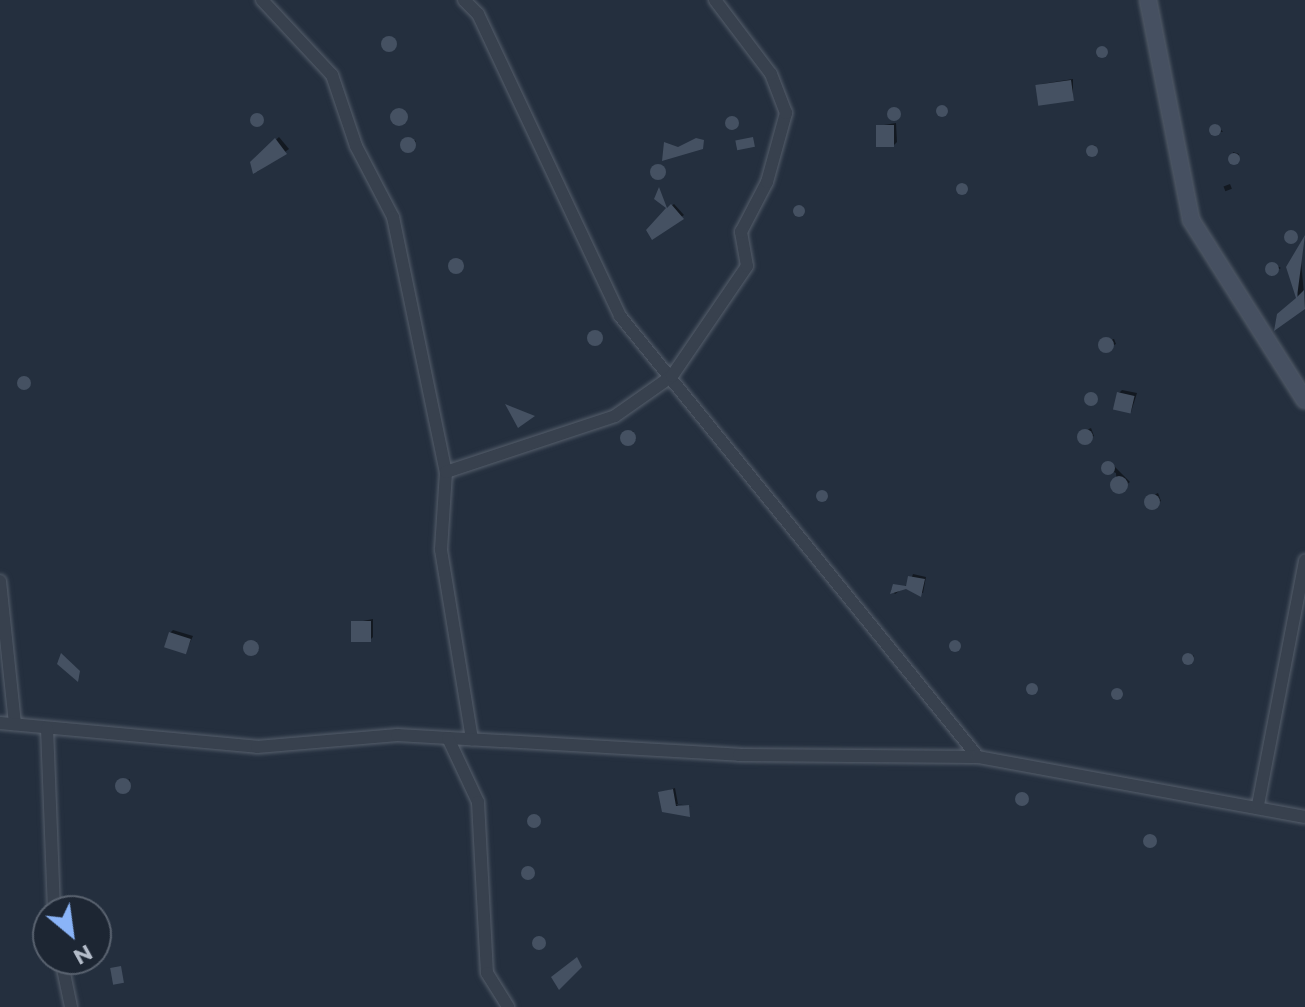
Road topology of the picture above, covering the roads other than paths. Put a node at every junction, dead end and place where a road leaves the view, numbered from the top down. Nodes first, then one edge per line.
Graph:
1 (262, 0) edge
2 (464, 0) edge
3 (715, 0) edge
4 (1148, 0) edge
5 (672, 376) junction
6 (1305, 400) edge
7 (446, 472) junction
8 (1305, 560) edge
9 (0, 581) edge
10 (0, 723) edge
11 (15, 724) junction
12 (47, 728) junction
13 (448, 738) junction
14 (472, 739) junction
15 (978, 757) junction
16 (1258, 805) junction
17 (1305, 817) edge
18 (53, 895) edge
19 (64, 975) edge
20 (71, 1007) edge
21 (508, 1007) edge

1 - 7 street
2 - 5 street
3 - 5 street
4 - 6 street
5 - 7 street
5 - 15 street
7 - 14 street
8 - 16 street
9 - 11 street
10 - 11 street
11 - 12 street
12 - 13 street
12 - 18 street
13 - 14 street
13 - 21 street
14 - 15 street
15 - 16 street
16 - 17 street
19 - 20 street

